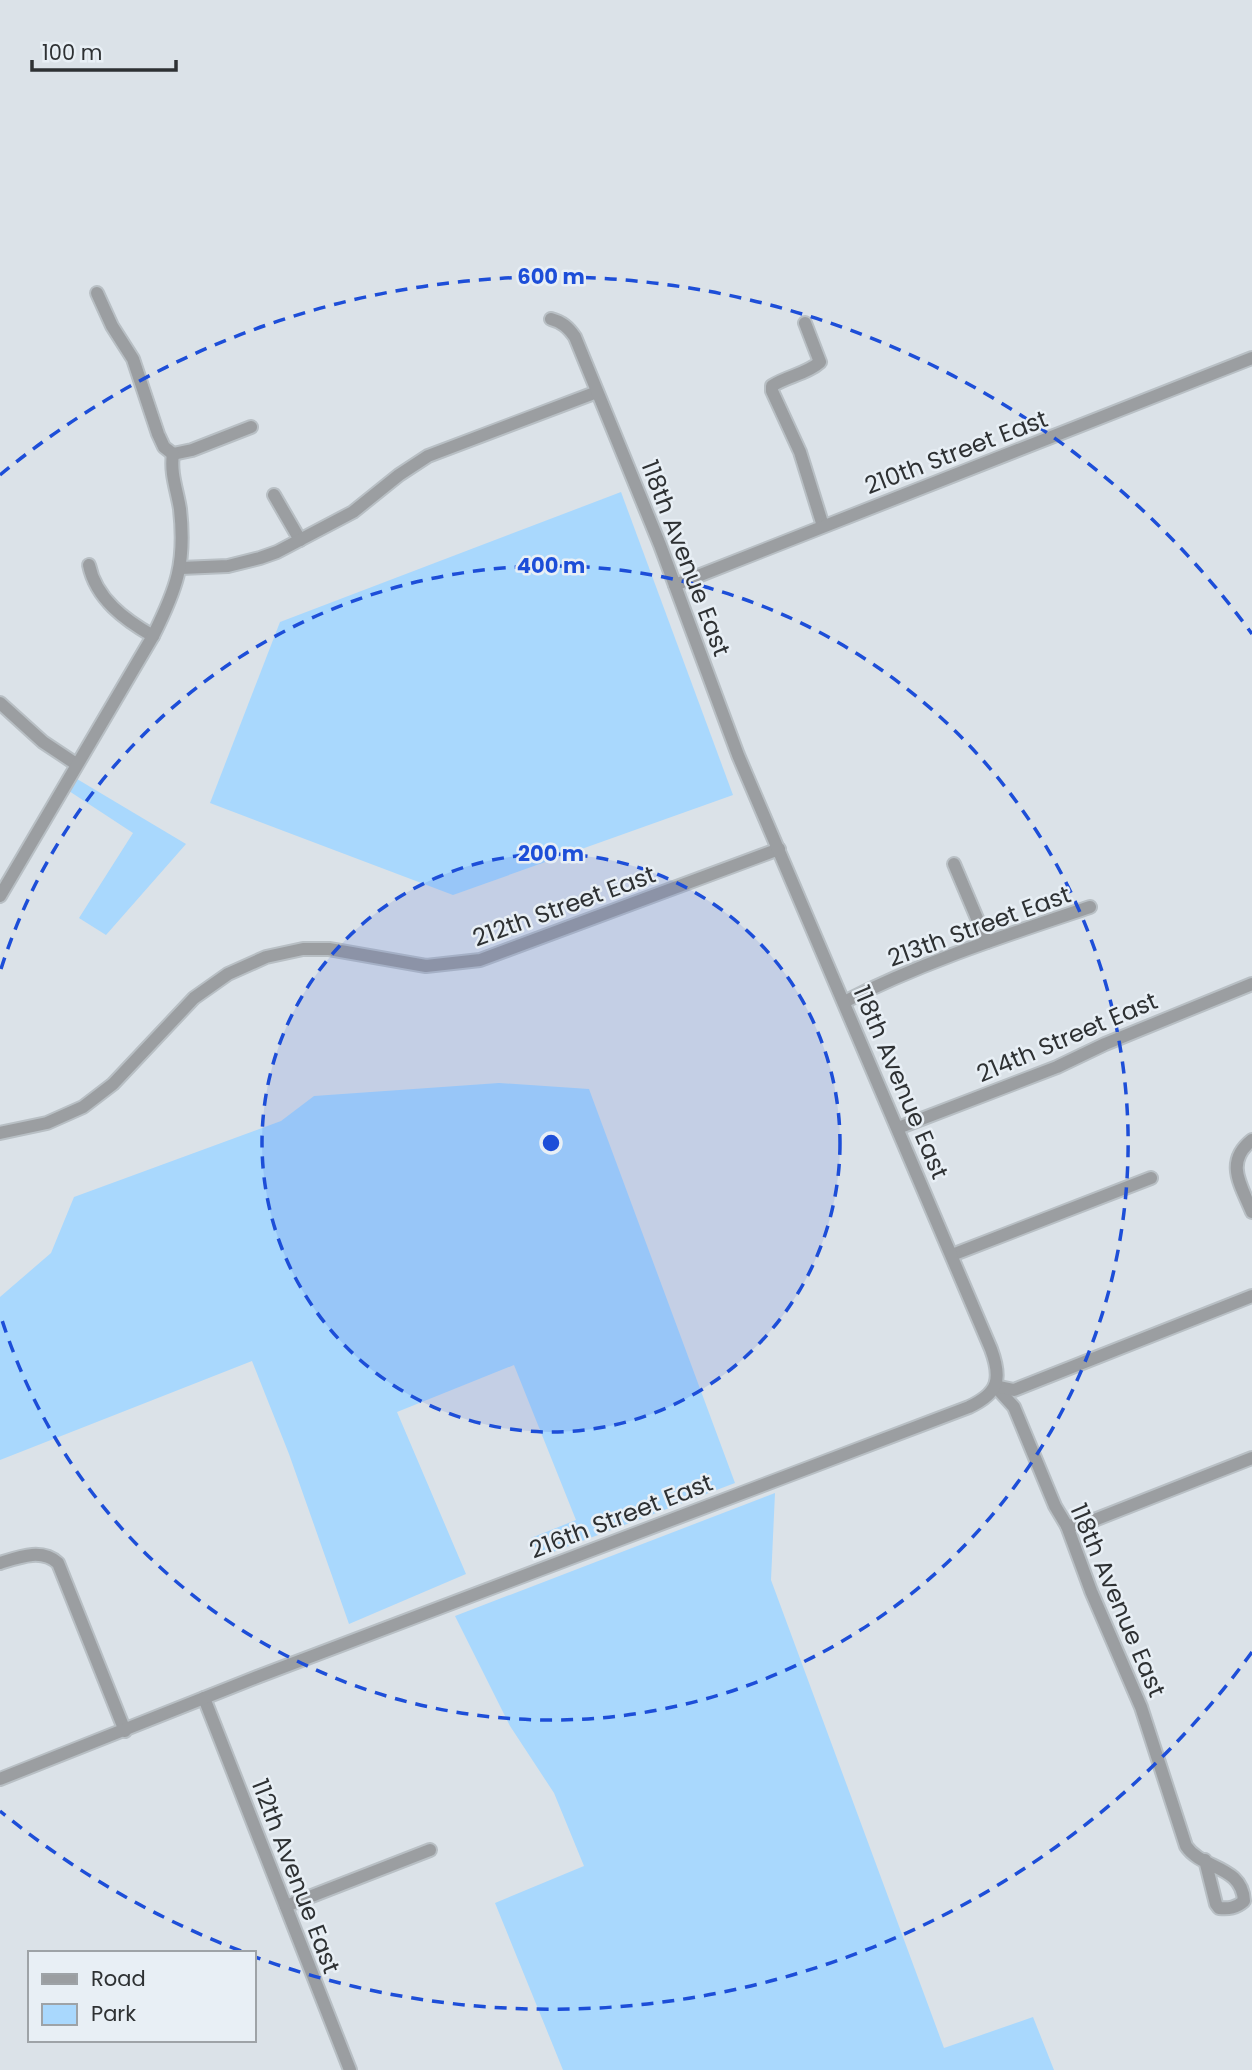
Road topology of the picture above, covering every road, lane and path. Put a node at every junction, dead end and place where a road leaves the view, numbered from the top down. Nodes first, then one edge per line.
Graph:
1 (97, 293) dead end
2 (551, 318) dead end
3 (805, 323) dead end
4 (1252, 358) edge
5 (597, 392) junction
6 (251, 427) dead end
7 (173, 454) junction
8 (274, 495) dead end
9 (823, 526) junction
10 (300, 540) junction
11 (89, 565) dead end
12 (181, 568) junction
13 (675, 585) junction
14 (153, 636) junction
15 (0, 703) edge
16 (76, 764) junction
17 (779, 849) junction
18 (954, 864) dead end
19 (1, 892) edge
20 (1090, 907) dead end
21 (987, 942) junction
22 (1252, 984) edge
23 (844, 1002) junction
24 (898, 1128) junction
25 (0, 1133) edge
26 (1252, 1140) edge
27 (1151, 1178) dead end
28 (1252, 1212) edge
29 (952, 1255) junction
30 (1252, 1296) edge
31 (995, 1386) junction
32 (1252, 1458) edge
33 (1067, 1526) junction
34 (0, 1563) edge
35 (204, 1698) junction
36 (125, 1731) junction
37 (0, 1779) edge
38 (430, 1850) dead end
39 (1205, 1860) dead end
40 (286, 1906) junction
41 (349, 2070) edge

1 - 7 street
2 - 5 street, 118th Avenue East
3 - 9 street
4 - 9 street, 210th Street East
5 - 10 street
5 - 13 street, 118th Avenue East
6 - 7 street
7 - 12 street
8 - 10 street
9 - 13 street, 210th Street East
10 - 12 street
11 - 14 street
12 - 14 street
13 - 17 street, 118th Avenue East
14 - 16 street
15 - 16 street
16 - 19 street
17 - 23 street, 118th Avenue East
17 - 25 street, 212th Street East
18 - 21 street
20 - 21 street, 213th Street East
21 - 23 street, 213th Street East
22 - 24 street, 214th Street East
23 - 24 street, 118th Avenue East
24 - 29 street, 118th Avenue East
26 - 28 street
27 - 29 street
29 - 31 street, 118th Avenue East
30 - 31 street
31 - 33 street, 118th Avenue East
31 - 35 street, 216th Street East
32 - 33 street
33 - 39 street, 118th Avenue East
34 - 36 street
35 - 36 street, 216th Street East
35 - 40 street, 112th Avenue East
36 - 37 street, 216th Street East
38 - 40 street
40 - 41 street, 112th Avenue East

